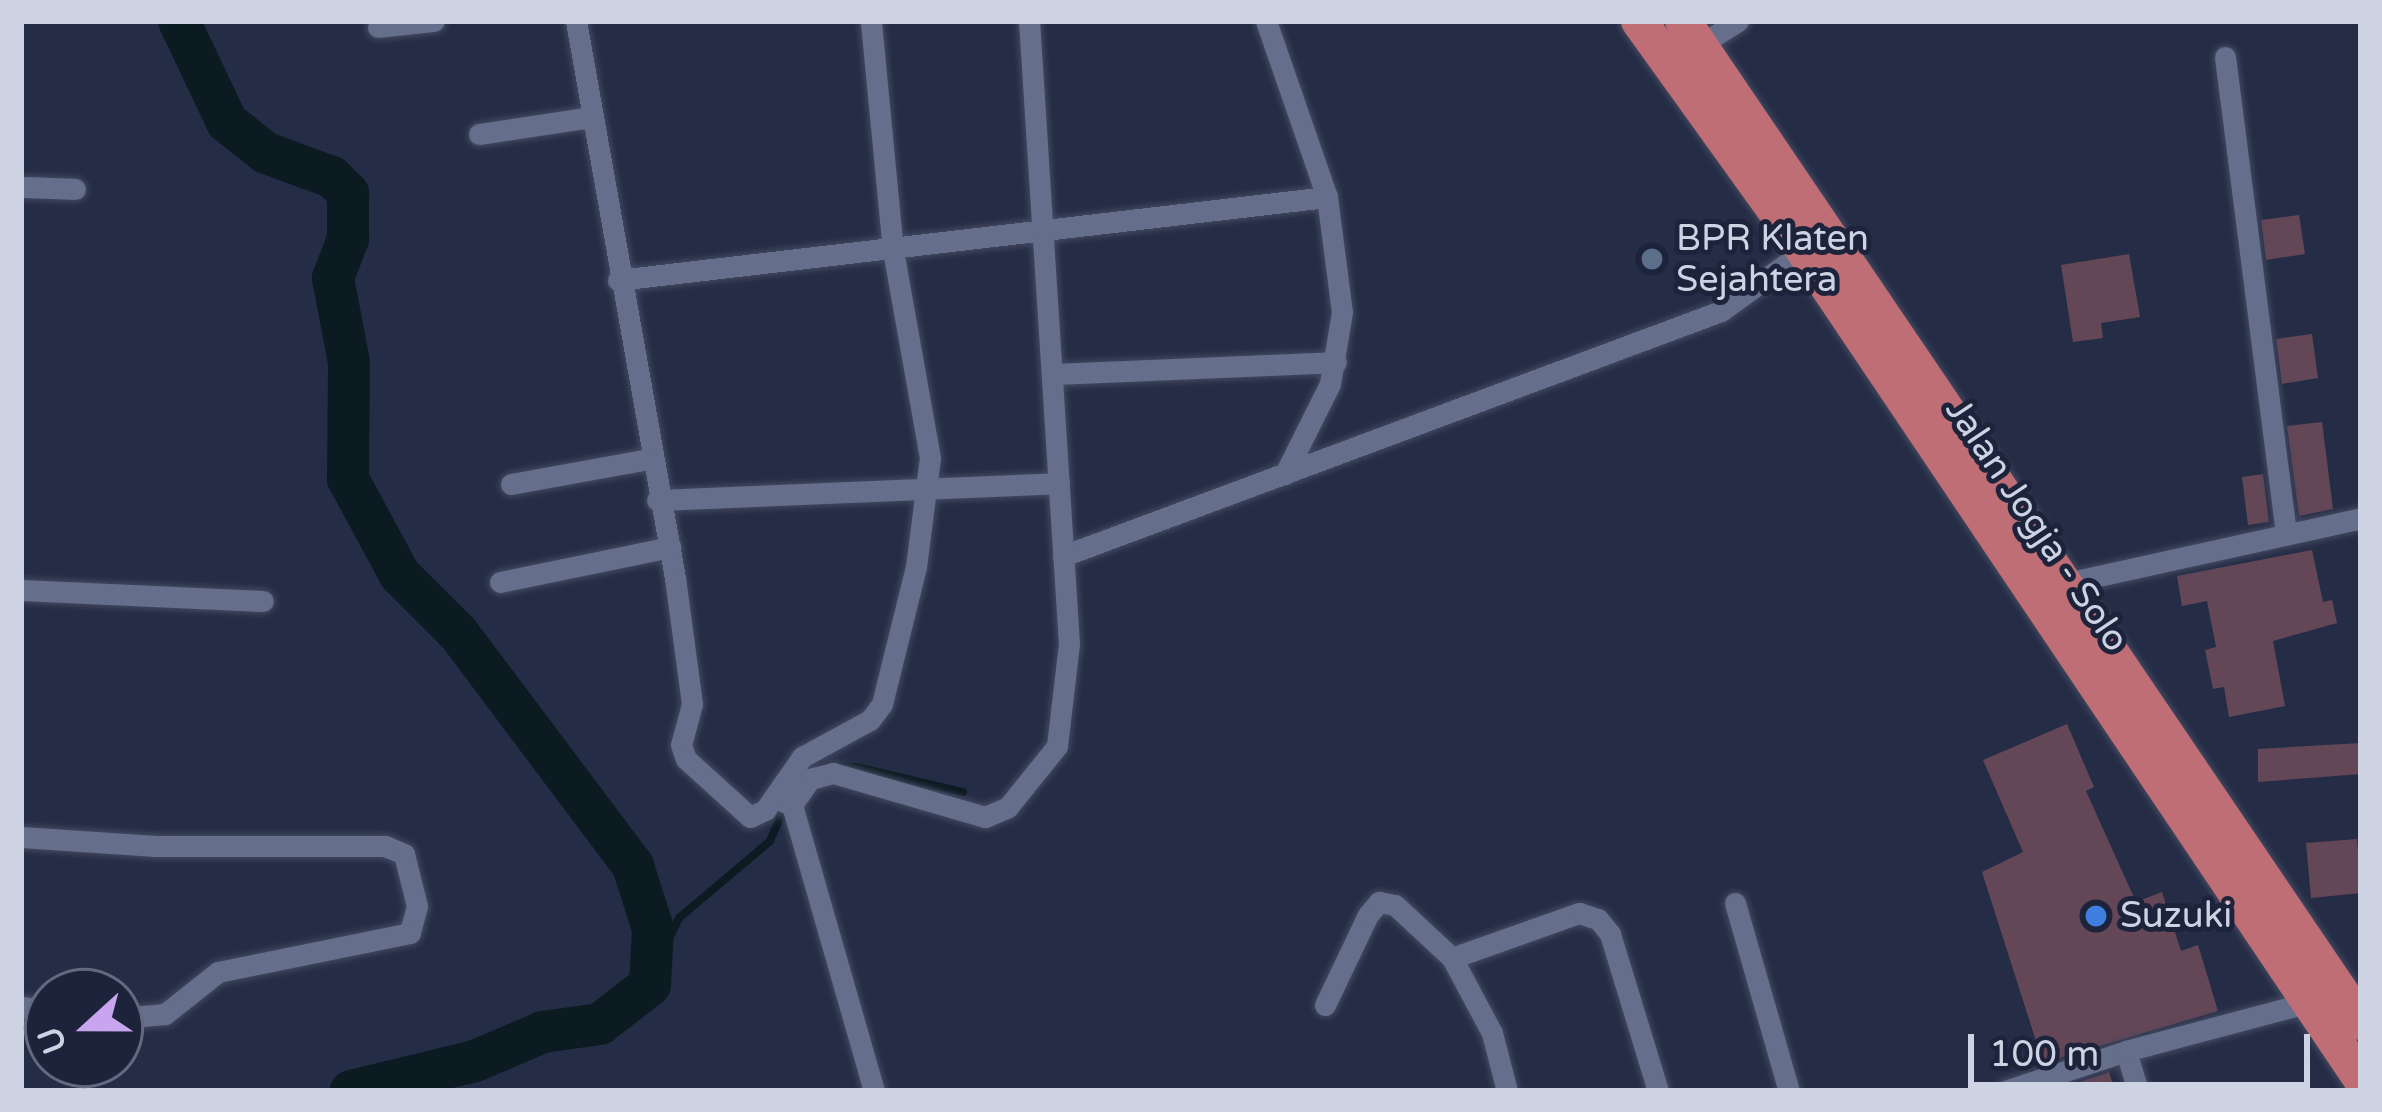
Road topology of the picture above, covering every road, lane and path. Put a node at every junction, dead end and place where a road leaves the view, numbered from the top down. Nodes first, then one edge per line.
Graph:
1 (434, 21) edge
2 (576, 21) edge
3 (871, 21) edge
4 (1029, 21) edge
5 (1266, 21) edge
6 (1639, 21) edge
7 (1738, 21) edge
8 (378, 27) dead end
9 (1691, 33) edge
10 (2225, 57) dead end
11 (592, 117) junction
12 (479, 134) dead end
13 (21, 187) edge
14 (75, 189) dead end
15 (1328, 197) junction
16 (1039, 234) junction
17 (892, 251) junction
18 (1804, 251) junction
19 (618, 280) junction
20 (1336, 362) junction
21 (1053, 374) junction
22 (649, 459) junction
23 (1285, 474) junction
24 (1058, 483) junction
25 (511, 484) dead end
26 (926, 490) junction
27 (657, 500) junction
28 (2361, 518) edge
29 (2286, 534) junction
30 (670, 547) junction
31 (1063, 556) junction
32 (500, 582) dead end
33 (2062, 584) junction
34 (21, 590) edge
35 (263, 601) dead end
36 (784, 801) junction
37 (21, 837) edge
38 (1735, 903) dead end
39 (1452, 958) junction
40 (2310, 1002) junction
41 (1324, 1005) dead end
42 (144, 1016) edge
43 (2361, 1022) edge
44 (2126, 1051) junction
45 (2361, 1079) edge
46 (874, 1091) edge
47 (1508, 1091) edge
48 (1658, 1091) edge
49 (1789, 1091) edge
50 (2005, 1091) edge
51 (2138, 1091) edge

1 - 8 street
2 - 11 street
3 - 17 street
4 - 16 street
5 - 15 street
6 - 18 highway, Jalan Jogja - Solo
7 - 9 street
9 - 33 highway, Jalan Jogja - Solo
10 - 29 street
11 - 12 street
11 - 19 street
13 - 14 street
15 - 16 street
15 - 20 street
16 - 17 street
16 - 21 street
17 - 19 street
17 - 26 street
18 - 23 street
18 - 40 highway, Jalan Jogja - Solo
19 - 22 street
20 - 21 street
20 - 23 street
21 - 24 street
22 - 25 street
22 - 27 street
23 - 31 street
24 - 26 street
24 - 31 street
26 - 27 street
26 - 36 street
27 - 30 street
28 - 29 street
29 - 33 street
30 - 32 street
30 - 36 street
31 - 36 street
33 - 43 highway, Jalan Jogja - Solo
34 - 35 street
36 - 46 street
37 - 42 street
38 - 49 street
39 - 41 street
39 - 47 street
39 - 48 street
40 - 44 street
40 - 45 highway, Jalan Jogja - Solo
44 - 50 street
44 - 51 street

